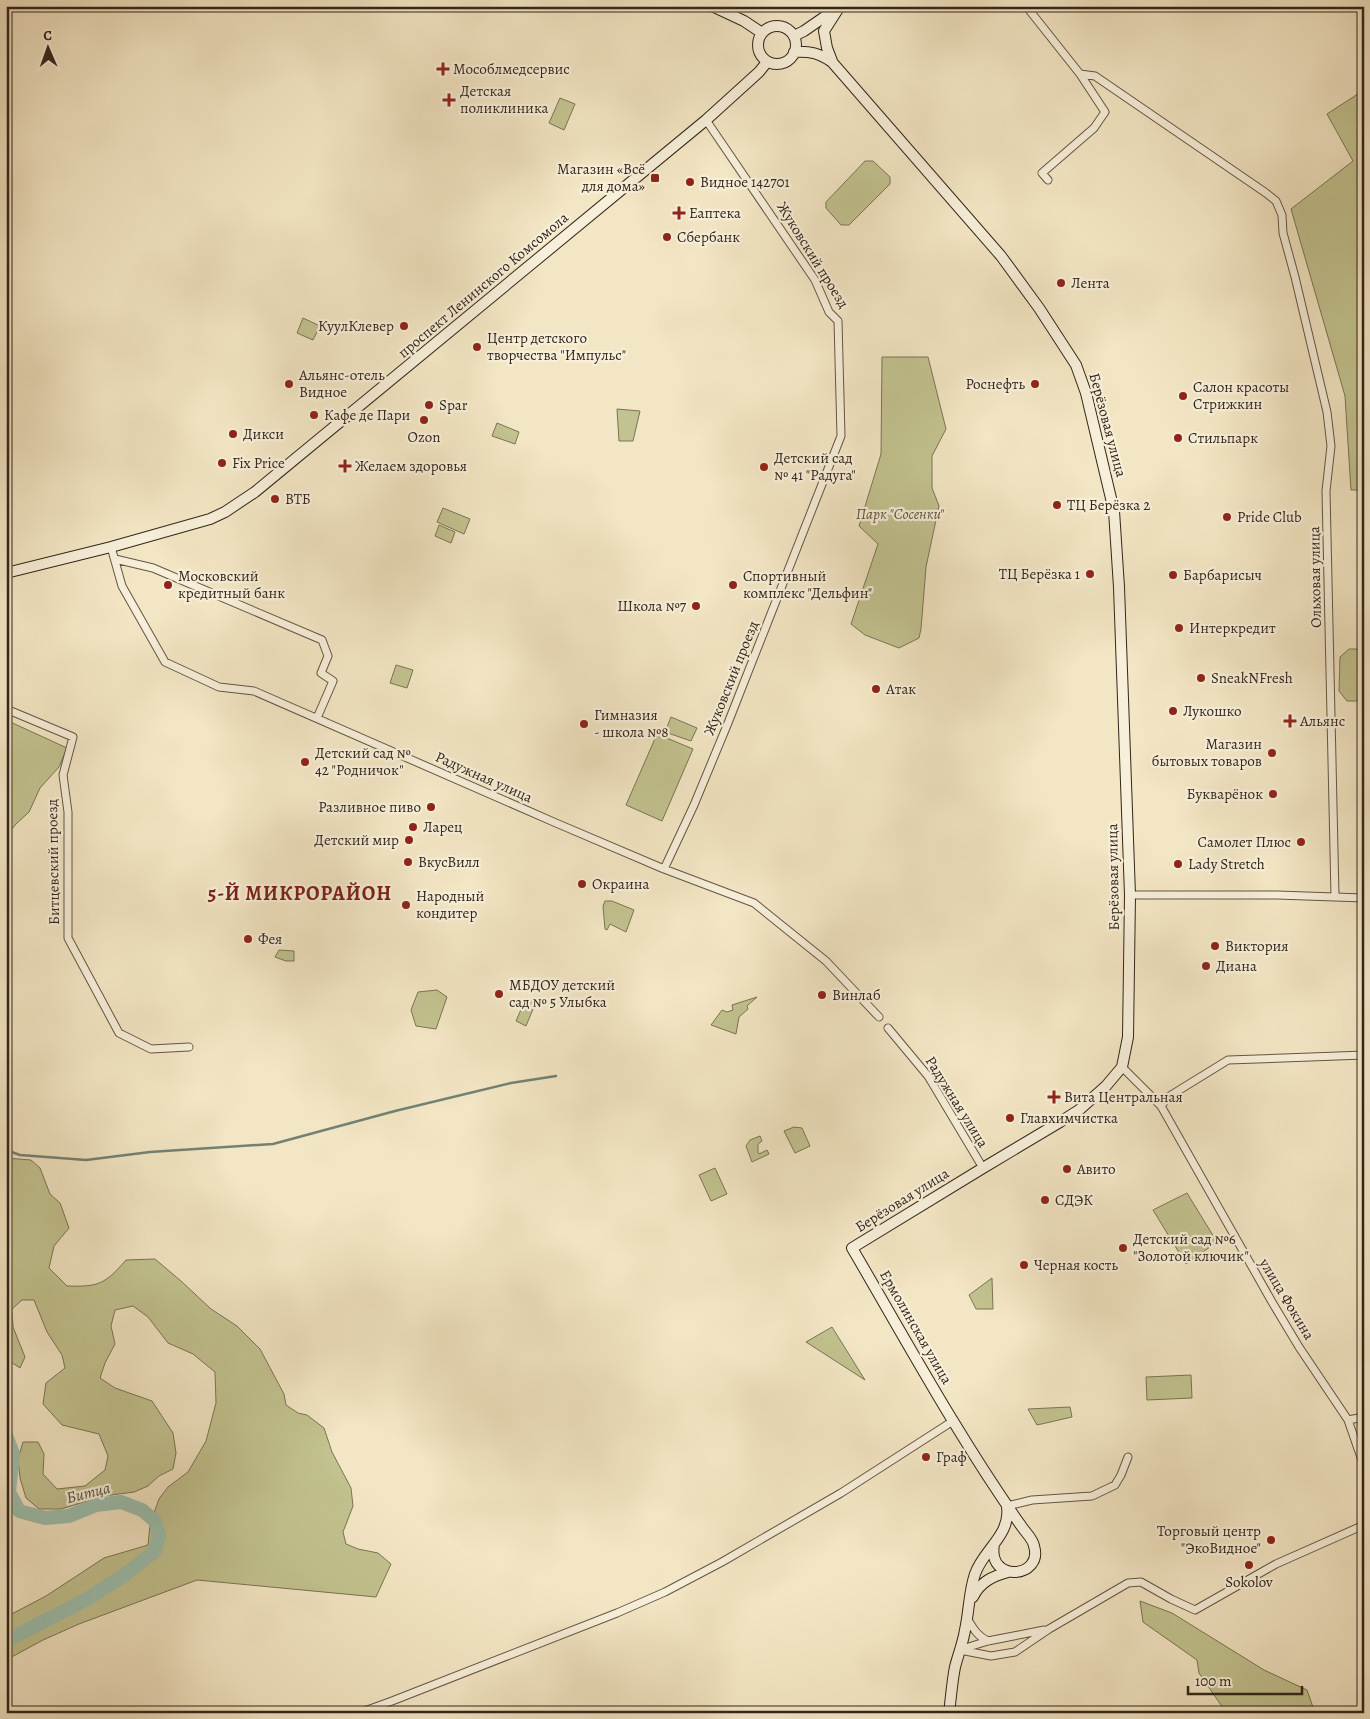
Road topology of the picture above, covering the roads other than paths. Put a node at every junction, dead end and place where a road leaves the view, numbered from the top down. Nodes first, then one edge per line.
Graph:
1 (712, 6) edge
2 (840, 6) edge
3 (1026, 6) edge
4 (762, 33) junction
5 (794, 36) junction
6 (794, 52) junction
7 (767, 62) junction
8 (832, 62) junction
9 (1080, 74) junction
10 (706, 120) junction
11 (1048, 180) dead end
12 (111, 547) junction
13 (115, 559) junction
14 (6, 573) edge
15 (6, 709) edge
16 (317, 718) junction
17 (664, 869) junction
18 (1130, 895) junction
19 (1335, 896) junction
20 (1364, 898) edge
21 (879, 1017) dead end
22 (888, 1028) dead end
23 (189, 1047) dead end
24 (1364, 1055) edge
25 (1122, 1067) junction
26 (1161, 1106) junction
27 (982, 1168) junction
28 (852, 1248) joint
29 (1364, 1417) edge
30 (1348, 1420) junction
31 (953, 1421) junction
32 (1128, 1457) dead end
33 (1364, 1466) edge
34 (1007, 1506) junction
35 (1364, 1525) edge
36 (1028, 1536) junction
37 (996, 1541) junction
38 (1008, 1572) junction
39 (970, 1602) junction
40 (968, 1618) junction
41 (1049, 1629) junction
42 (988, 1641) junction
43 (960, 1650) junction
44 (359, 1713) edge
45 (949, 1713) edge

1 - 4 street
2 - 5 street
2 - 8 street
3 - 9 street
4 - 5 street
4 - 7 street
5 - 6 street
6 - 7 street
6 - 8 street
7 - 10 street, проспект Ленинского Комсомола
8 - 18 street, Берёзовая улица
9 - 11 street
9 - 19 street, Ольховая улица
10 - 12 street, проспект Ленинского Комсомола
10 - 17 street, Жуковский проезд
12 - 13 street, Радужная улица
12 - 14 street, проспект Ленинского Комсомола
13 - 16 street, Радужная улица
13 - 16 street
15 - 23 street, Битцевский проезд
16 - 17 street, Радужная улица
17 - 21 street, Радужная улица
18 - 19 street
18 - 25 street, Берёзовая улица
19 - 20 street
22 - 27 street, Радужная улица
24 - 26 street
25 - 26 street, улица Фокина
25 - 27 street, Берёзовая улица
26 - 30 street, улица Фокина
27 - 28 street, Берёзовая улица
28 - 31 street, Ермолинская улица
29 - 30 street
30 - 33 street, улица Фокина
31 - 34 street, Ермолинская улица
31 - 44 street
32 - 34 street
34 - 36 street, Ермолинская улица
34 - 37 street
35 - 41 street
36 - 37 street
36 - 38 street
37 - 38 street
37 - 39 street
38 - 39 street
39 - 40 street
40 - 42 street
40 - 43 street
41 - 42 street
41 - 43 street
42 - 43 street
43 - 45 street

